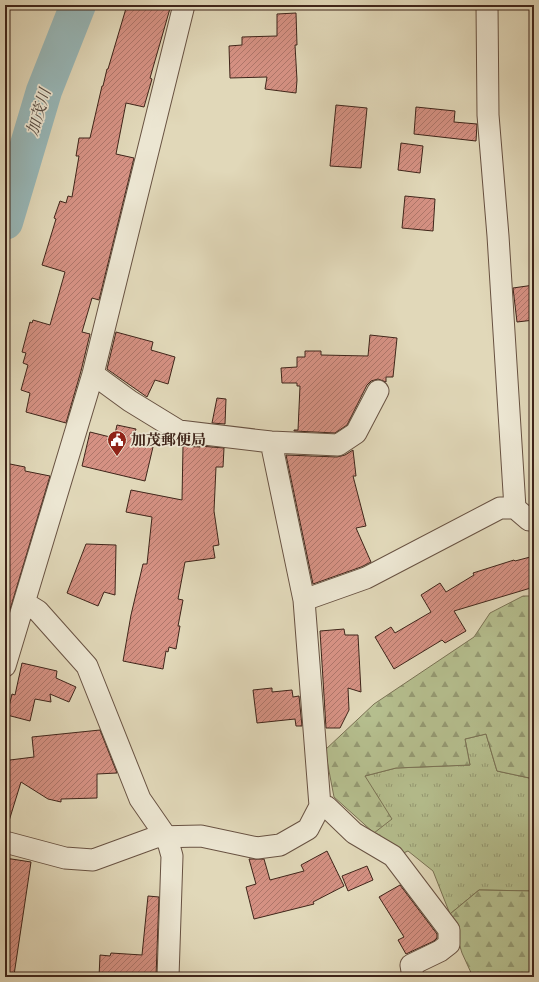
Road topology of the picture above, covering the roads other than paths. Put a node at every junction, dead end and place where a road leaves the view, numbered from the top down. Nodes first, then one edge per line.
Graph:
1 (184, 5) edge
2 (487, 5) edge
3 (93, 374) junction
4 (378, 391) dead end
5 (271, 442) junction
6 (515, 508) junction
7 (534, 520) edge
8 (304, 600) junction
9 (25, 603) junction
10 (5, 666) edge
11 (320, 806) junction
12 (167, 838) junction
13 (5, 842) edge
14 (168, 977) edge
15 (413, 977) edge

1 - 3 street
2 - 6 street
3 - 5 street
3 - 9 street
4 - 5 street
5 - 8 street
6 - 7 street
6 - 8 street
8 - 11 street
9 - 10 street
9 - 12 street
11 - 12 street
11 - 15 street
12 - 13 street
12 - 14 street

